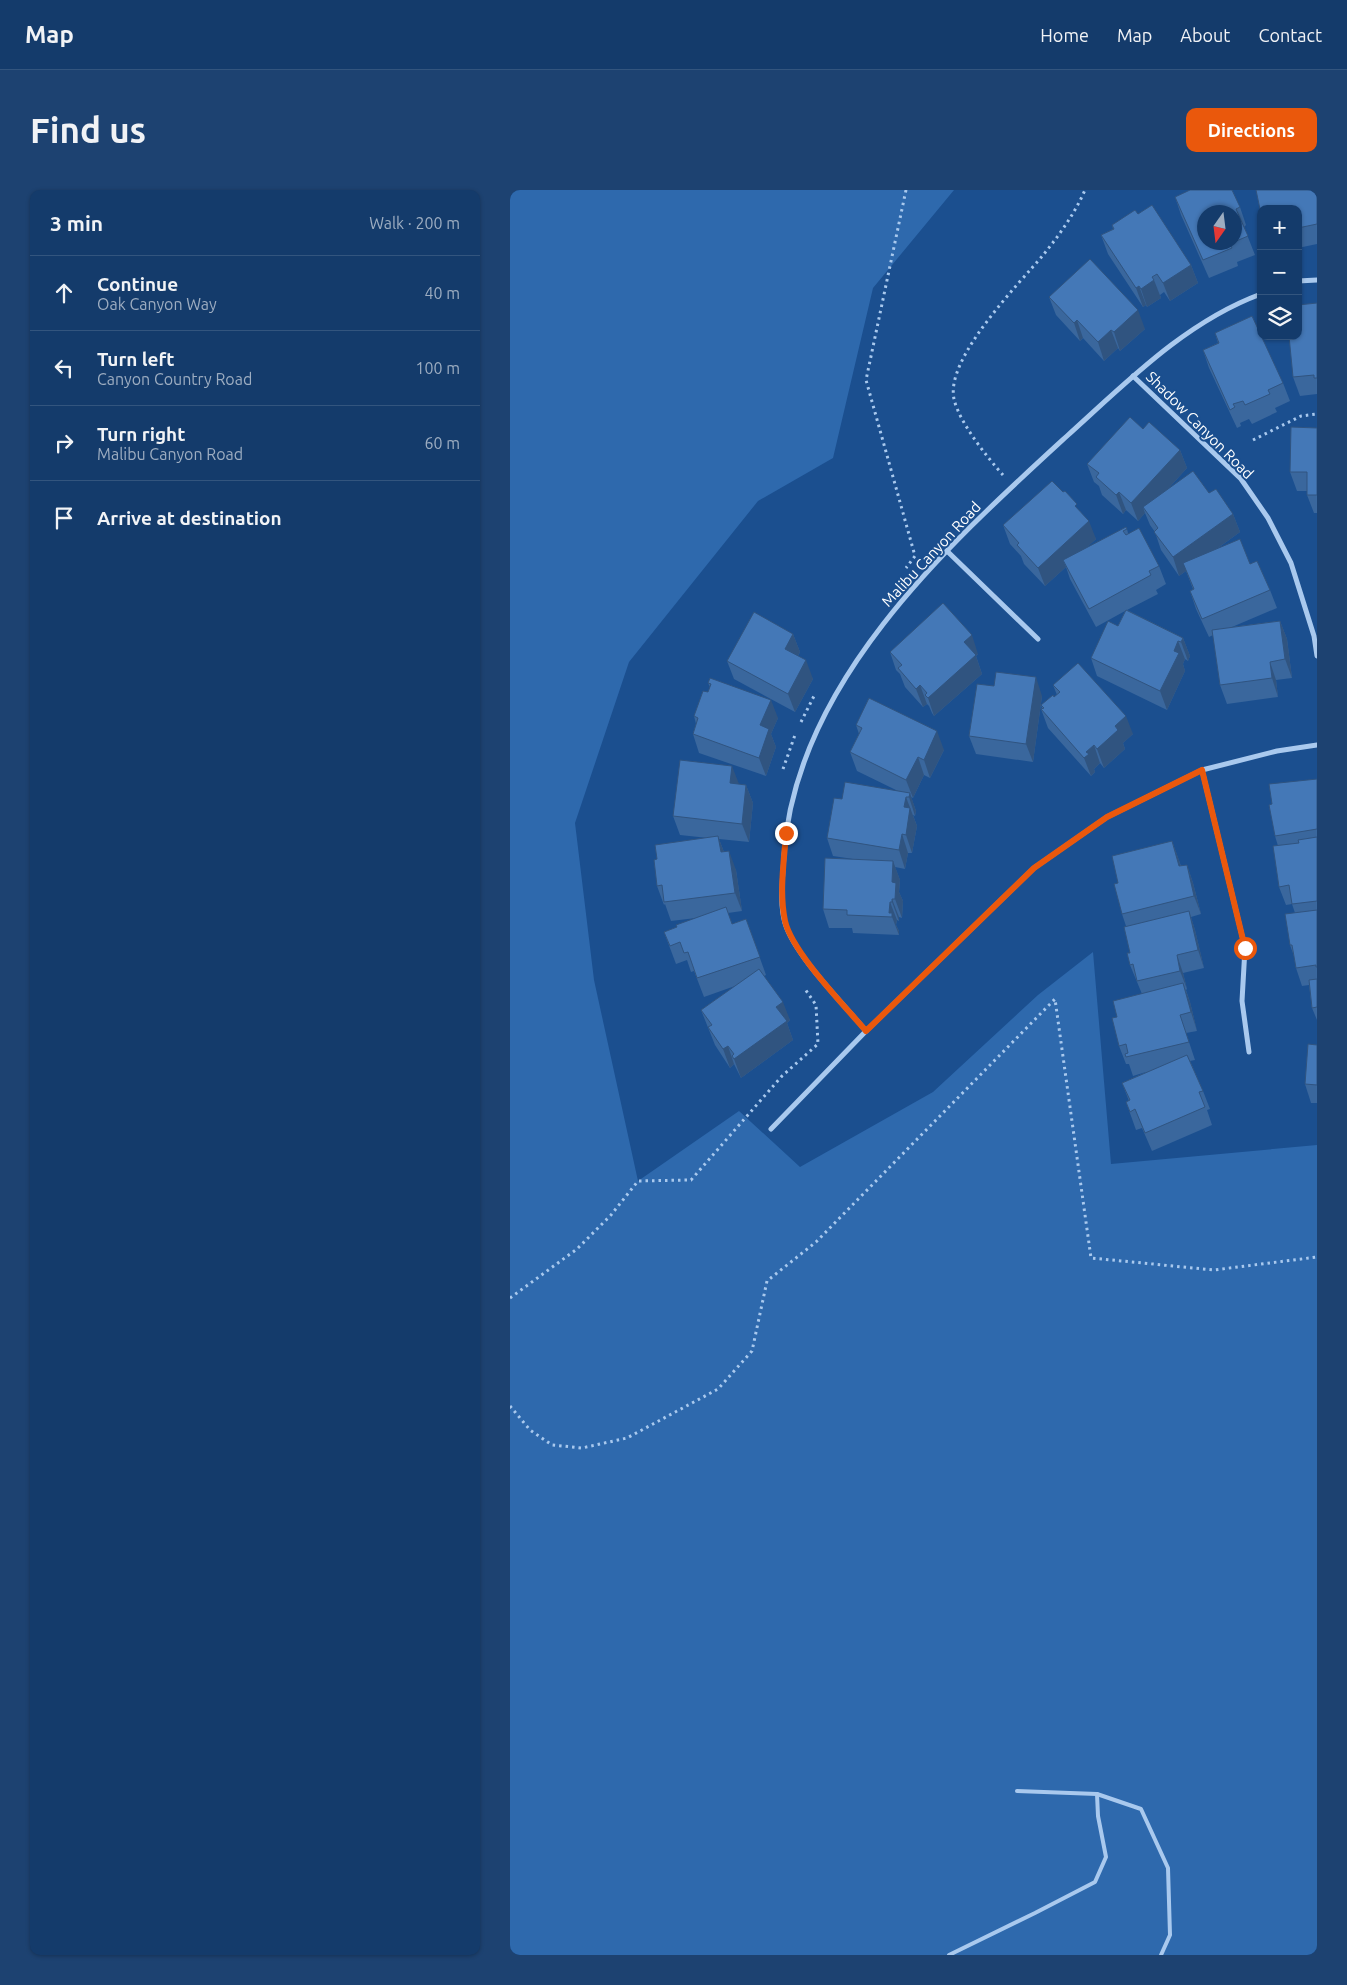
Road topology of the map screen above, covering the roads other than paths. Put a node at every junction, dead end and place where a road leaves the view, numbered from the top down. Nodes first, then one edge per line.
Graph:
1 (1317, 280) edge
2 (1302, 281) edge
3 (1258, 295) edge
4 (1133, 376) junction
5 (947, 551) junction
6 (1038, 639) dead end
7 (1317, 656) edge
8 (1317, 745) edge
9 (1202, 770) junction
10 (866, 1031) junction
11 (1249, 1052) dead end
12 (771, 1129) dead end
13 (1017, 1791) dead end
14 (1097, 1794) junction
15 (949, 1955) edge
16 (1161, 1955) edge

1 - 2 street
3 - 4 street, Malibu Canyon Road
4 - 5 street, Malibu Canyon Road
4 - 7 street, Shadow Canyon Road
5 - 6 street
5 - 10 street, Malibu Canyon Road
8 - 9 street
9 - 10 street
9 - 11 street
10 - 12 street
13 - 14 lane
14 - 15 lane
14 - 16 lane

